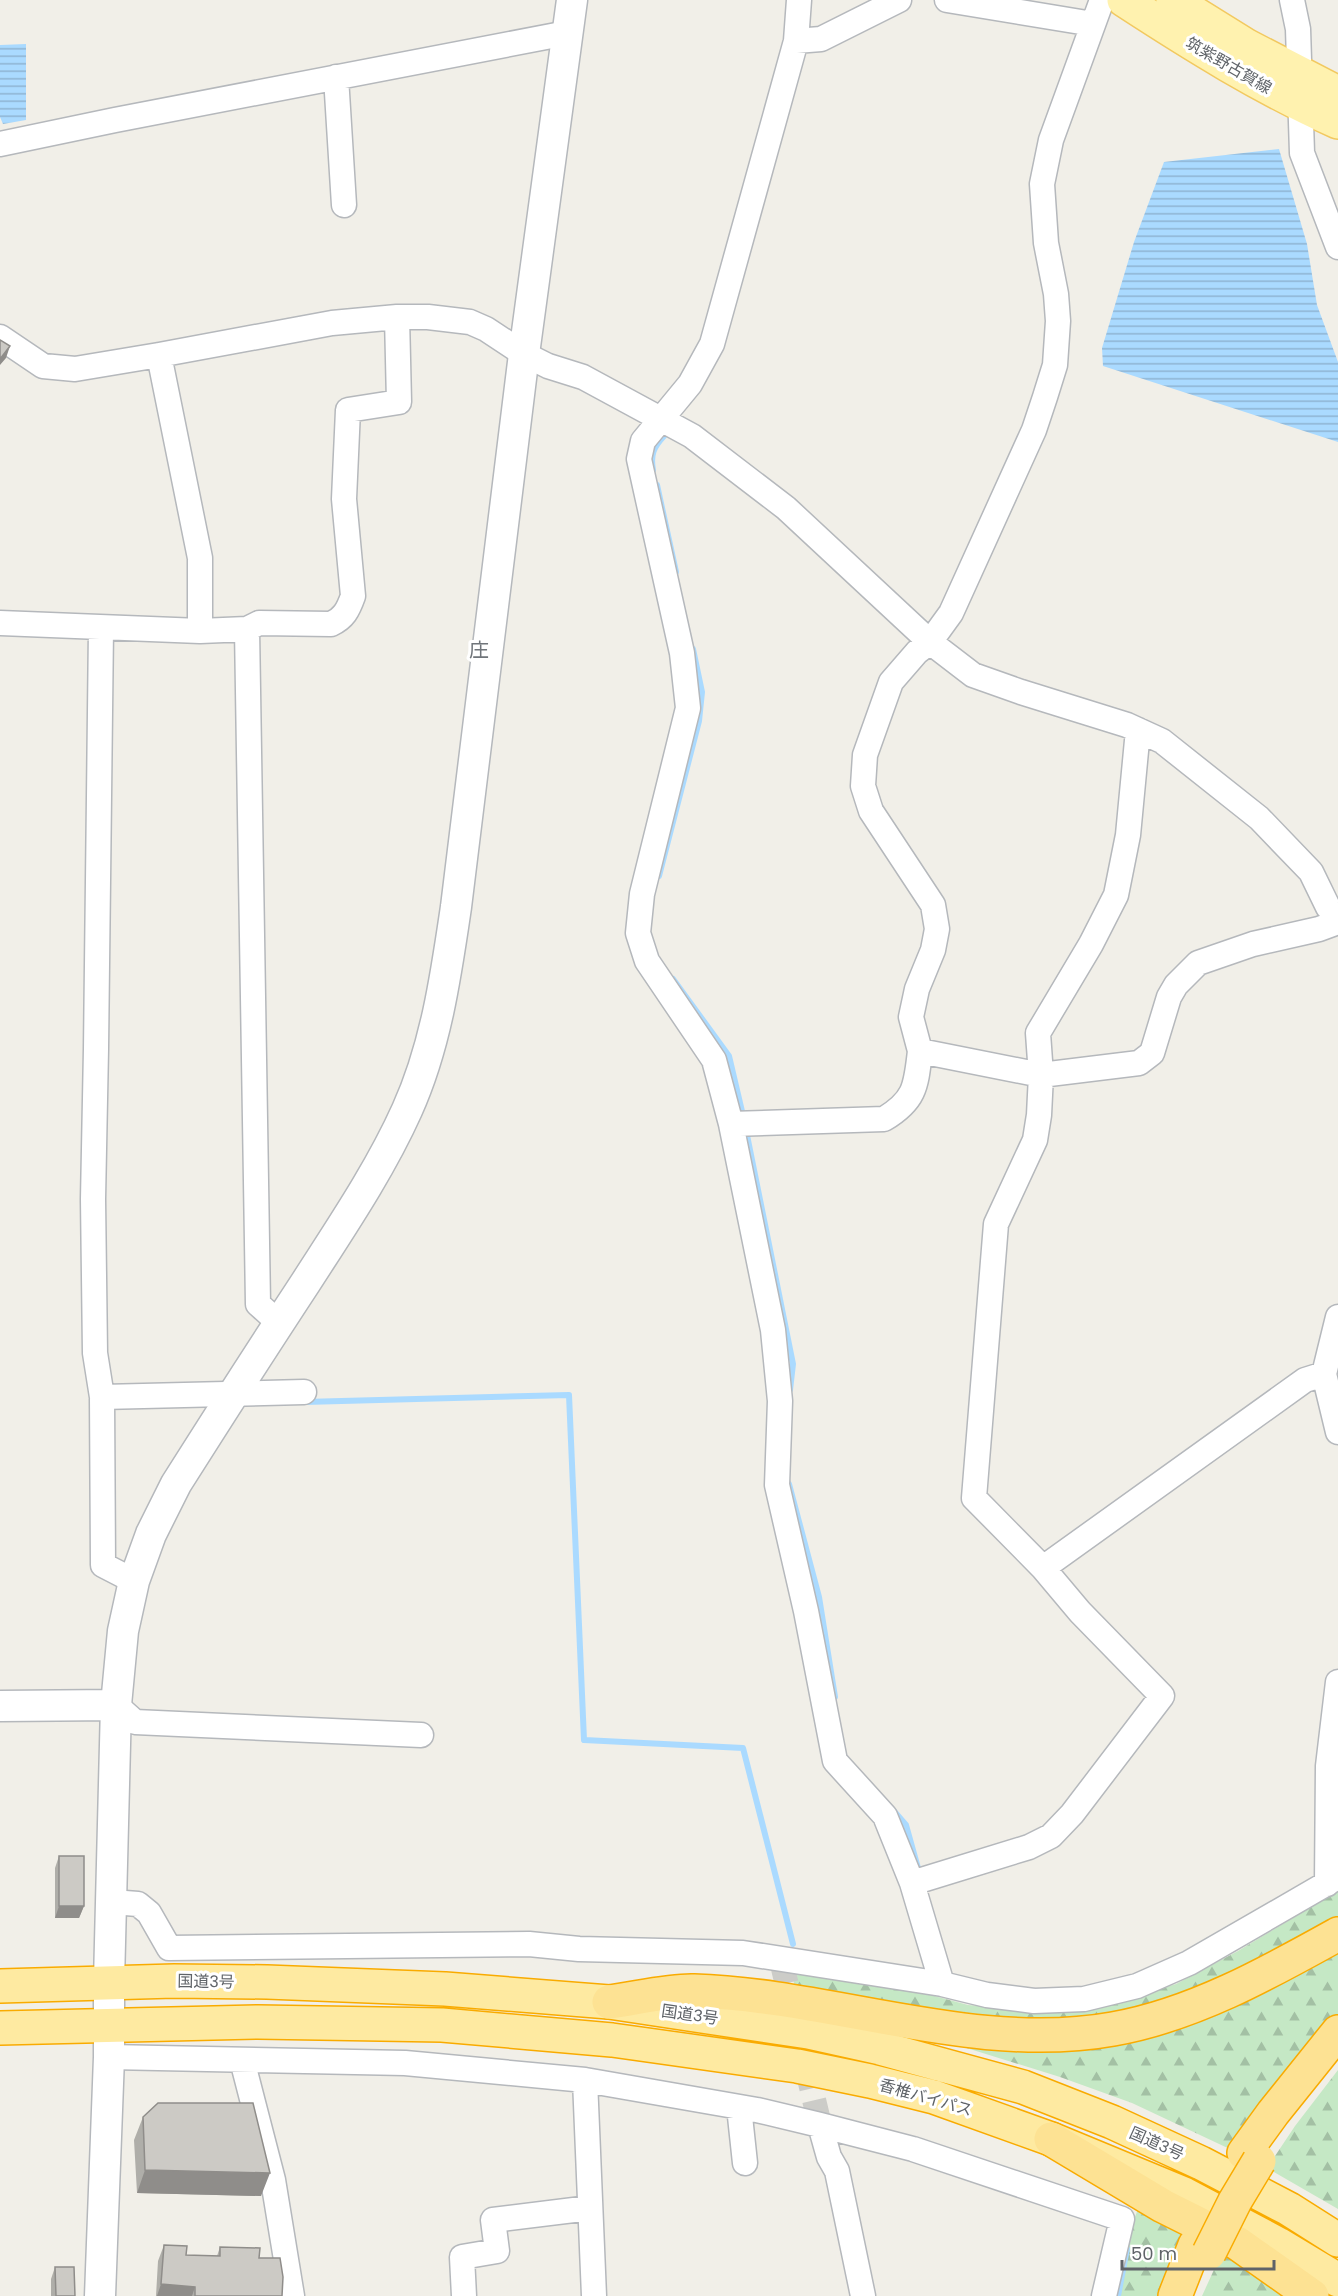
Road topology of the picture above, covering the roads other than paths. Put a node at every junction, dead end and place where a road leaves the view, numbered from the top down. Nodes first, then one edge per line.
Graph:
1 (572, 0) edge
2 (799, 0) edge
3 (900, 0) edge
4 (947, 0) edge
5 (1102, 0) edge
6 (1124, 0) edge
7 (1173, 0) edge
8 (1292, 0) edge
9 (1093, 24) junction
10 (567, 33) junction
11 (796, 40) junction
12 (336, 77) junction
13 (1300, 89) junction
14 (1338, 93) edge
15 (1338, 122) edge
16 (0, 144) edge
17 (344, 205) dead end
18 (1338, 247) edge
19 (397, 317) junction
20 (0, 337) edge
21 (524, 354) junction
22 (159, 356) junction
23 (661, 420) junction
24 (0, 623) edge
25 (100, 628) junction
26 (247, 629) junction
27 (200, 631) junction
28 (930, 642) junction
29 (1138, 729) junction
30 (1338, 916) edge
31 (1338, 922) edge
32 (920, 1051) junction
33 (1041, 1075) junction
34 (730, 1124) junction
35 (1338, 1317) edge
36 (279, 1323) junction
37 (1324, 1374) junction
38 (304, 1392) dead end
39 (232, 1395) junction
40 (102, 1397) junction
41 (1338, 1432) edge
42 (1043, 1568) junction
43 (134, 1581) junction
44 (1338, 1682) edge
45 (116, 1705) junction
46 (0, 1706) edge
47 (421, 1735) dead end
48 (1333, 1881) edge
49 (912, 1883) junction
50 (112, 1902) junction
51 (1338, 1934) edge
52 (109, 1982) junction
53 (942, 1984) junction
54 (0, 1986) edge
55 (609, 2002) junction
56 (0, 2028) edge
57 (1338, 2032) edge
58 (109, 2042) junction
59 (1338, 2057) edge
60 (242, 2060) junction
61 (585, 2080) junction
62 (739, 2107) junction
63 (820, 2125) junction
64 (1051, 2139) junction
65 (1252, 2157) junction
66 (745, 2163) dead end
67 (590, 2208) junction
68 (1338, 2240) edge
69 (1202, 2249) junction
70 (1338, 2280) edge
71 (100, 2296) edge
72 (292, 2296) edge
73 (464, 2296) edge
74 (594, 2296) edge
75 (863, 2296) edge
76 (1104, 2296) edge
77 (1175, 2296) edge
78 (1192, 2296) edge
79 (1312, 2296) edge

1 - 10 street
2 - 11 street
3 - 11 street
4 - 9 street
5 - 9 street
6 - 13 main road, 筑紫野古賀線
7 - 13 main road, 筑紫野古賀線
8 - 13 street
9 - 28 street
10 - 12 street
10 - 21 street
11 - 23 street
12 - 16 street
12 - 17 street
13 - 14 main road, 筑紫野古賀線
13 - 15 main road, 筑紫野古賀線
13 - 18 street
19 - 21 street
19 - 22 street
19 - 26 street
20 - 22 street
21 - 23 street
21 - 36 street
22 - 27 street
23 - 28 street
23 - 34 street
24 - 25 street
25 - 27 street
25 - 40 street
26 - 27 street
26 - 36 street
28 - 29 street
28 - 32 street
29 - 30 street
29 - 33 street
31 - 33 street
32 - 33 street
32 - 34 street
33 - 42 street
34 - 49 street
35 - 37 street
36 - 39 street
37 - 41 street
37 - 42 street
38 - 39 street
39 - 40 street
39 - 43 street
40 - 43 street
42 - 49 street
43 - 45 street
44 - 48 street
45 - 46 street
45 - 47 street
45 - 50 street
48 - 53 street
49 - 53 street
50 - 52 street
50 - 53 street
51 - 55 highway
52 - 54 highway, 国道3号
52 - 55 highway, 国道3号
52 - 58 street
55 - 68 highway, 国道3号
56 - 58 highway
57 - 65 highway
58 - 60 street
58 - 64 highway, 香椎バイパス
58 - 71 street
59 - 65 highway
60 - 61 street
60 - 72 street
61 - 62 street
61 - 67 street
62 - 63 street
62 - 66 street
63 - 75 street
63 - 76 street
64 - 70 highway
64 - 79 highway
65 - 69 highway
67 - 73 street
67 - 74 street
69 - 77 highway
69 - 78 highway

